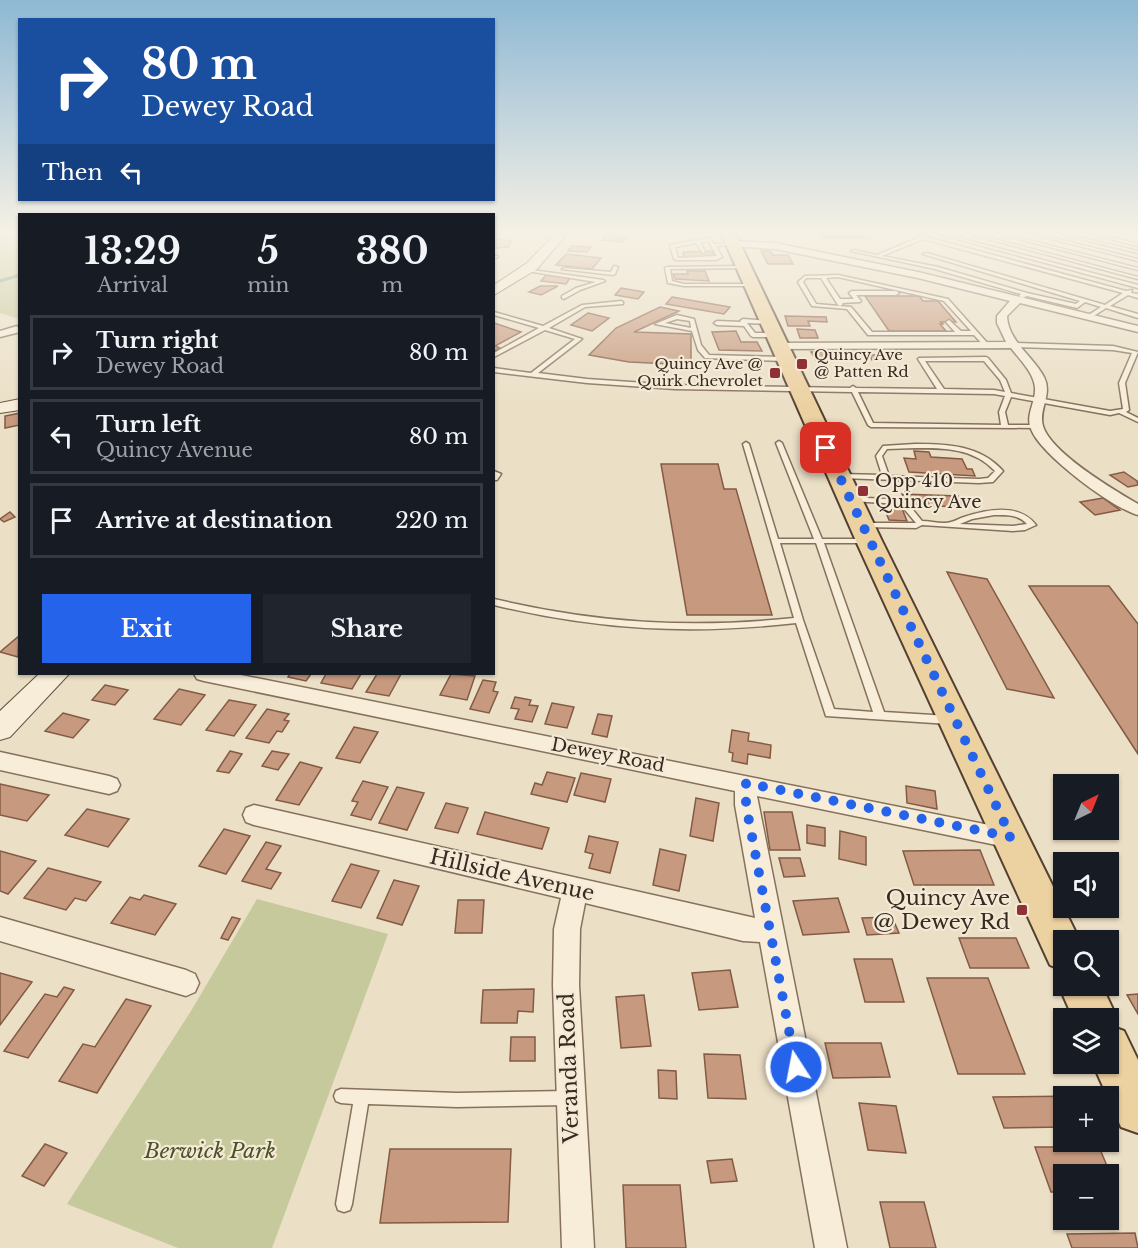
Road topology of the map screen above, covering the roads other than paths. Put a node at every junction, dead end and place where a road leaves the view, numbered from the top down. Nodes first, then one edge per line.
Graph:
1 (571, 293) edge
2 (750, 293) edge
3 (807, 293) edge
4 (833, 293) edge
5 (852, 293) edge
6 (922, 293) edge
7 (1004, 293) edge
8 (1011, 293) edge
9 (1057, 293) edge
10 (1127, 293) joint
11 (925, 294) junction
12 (1138, 296) edge
13 (564, 297) dead end
14 (1022, 297) junction
15 (838, 301) junction
16 (930, 301) dead end
17 (1083, 301) junction
18 (621, 303) dead end
19 (1104, 307) junction
20 (842, 308) junction
21 (495, 313) edge
22 (1138, 316) edge
23 (1089, 317) junction
24 (949, 322) dead end
25 (717, 323) dead end
26 (544, 328) junction
27 (16, 329) dead end
28 (1138, 329) edge
29 (695, 330) junction
30 (959, 333) junction
31 (974, 333) junction
32 (0, 334) edge
33 (770, 337) junction
34 (1016, 345) junction
35 (987, 346) junction
36 (495, 354) edge
37 (495, 369) edge
38 (532, 375) junction
39 (799, 388) junction
40 (853, 388) junction
41 (940, 390) junction
42 (1009, 394) junction
43 (1041, 400) junction
44 (18, 404) edge
45 (0, 408) edge
46 (1121, 412) junction
47 (1138, 420) edge
48 (1005, 426) junction
49 (1036, 427) junction
50 (779, 443) dead end
51 (746, 444) dead end
52 (886, 476) junction
53 (844, 487) junction
54 (1138, 510) edge
55 (920, 523) junction
56 (952, 525) junction
57 (865, 533) junction
58 (775, 541) junction
59 (819, 541) junction
60 (495, 602) edge
61 (799, 620) junction
62 (54, 675) edge
63 (209, 675) edge
64 (880, 716) junction
65 (955, 720) junction
66 (0, 729) edge
67 (0, 761) edge
68 (746, 783) junction
69 (109, 785) dead end
70 (254, 815) dead end
71 (1011, 837) junction
72 (575, 890) junction
73 (0, 929) edge
74 (1054, 930) edge
75 (771, 931) junction
76 (186, 983) dead end
77 (1119, 1070) edge
78 (341, 1096) dead end
79 (362, 1096) junction
80 (570, 1098) junction
81 (1138, 1110) edge
82 (344, 1204) dead end
83 (578, 1248) edge
84 (831, 1248) edge

1 - 13 lane
2 - 33 main road
3 - 20 lane
4 - 15 lane
5 - 15 lane
6 - 11 lane
7 - 14 street
8 - 14 lane
9 - 17 lane
10 - 12 lane
10 - 19 lane
11 - 16 lane
11 - 31 lane
14 - 17 lane
14 - 23 street
14 - 34 street
15 - 20 lane
17 - 19 lane
18 - 26 lane
19 - 22 lane
19 - 23 lane
20 - 30 lane
21 - 26 lane
23 - 28 street
24 - 30 lane
25 - 33 lane
26 - 36 lane
26 - 38 lane
27 - 32 street
29 - 29 lane
29 - 33 lane
30 - 31 lane
31 - 35 lane
33 - 35 street
33 - 39 main road
34 - 35 street
34 - 43 street
34 - 46 lane
37 - 38 lane
38 - 39 lane
39 - 40 lane
39 - 53 main road
40 - 41 lane
40 - 48 lane
41 - 42 lane
41 - 42 lane
42 - 43 lane
42 - 48 lane
43 - 46 lane
43 - 49 street
44 - 45 street
46 - 47 lane
48 - 49 lane
49 - 54 street
50 - 59 lane
51 - 58 lane
52 - 52 lane
52 - 53 lane
53 - 55 lane
53 - 57 main road
55 - 56 lane
55 - 57 lane
56 - 56 lane
57 - 59 lane
57 - 65 main road
58 - 59 lane
58 - 61 lane
59 - 64 lane
60 - 61 lane
61 - 64 lane
62 - 66 street
63 - 68 street, Dewey Road
64 - 65 lane
65 - 71 main road
67 - 69 street
68 - 71 street, Dewey Road
68 - 75 street
70 - 72 street, Hillside Avenue
71 - 74 main road
72 - 75 street, Hillside Avenue
72 - 80 street, Veranda Road
73 - 76 street
75 - 84 street
77 - 81 main road
78 - 79 lane
79 - 80 lane
79 - 82 lane
80 - 83 street, Veranda Road

